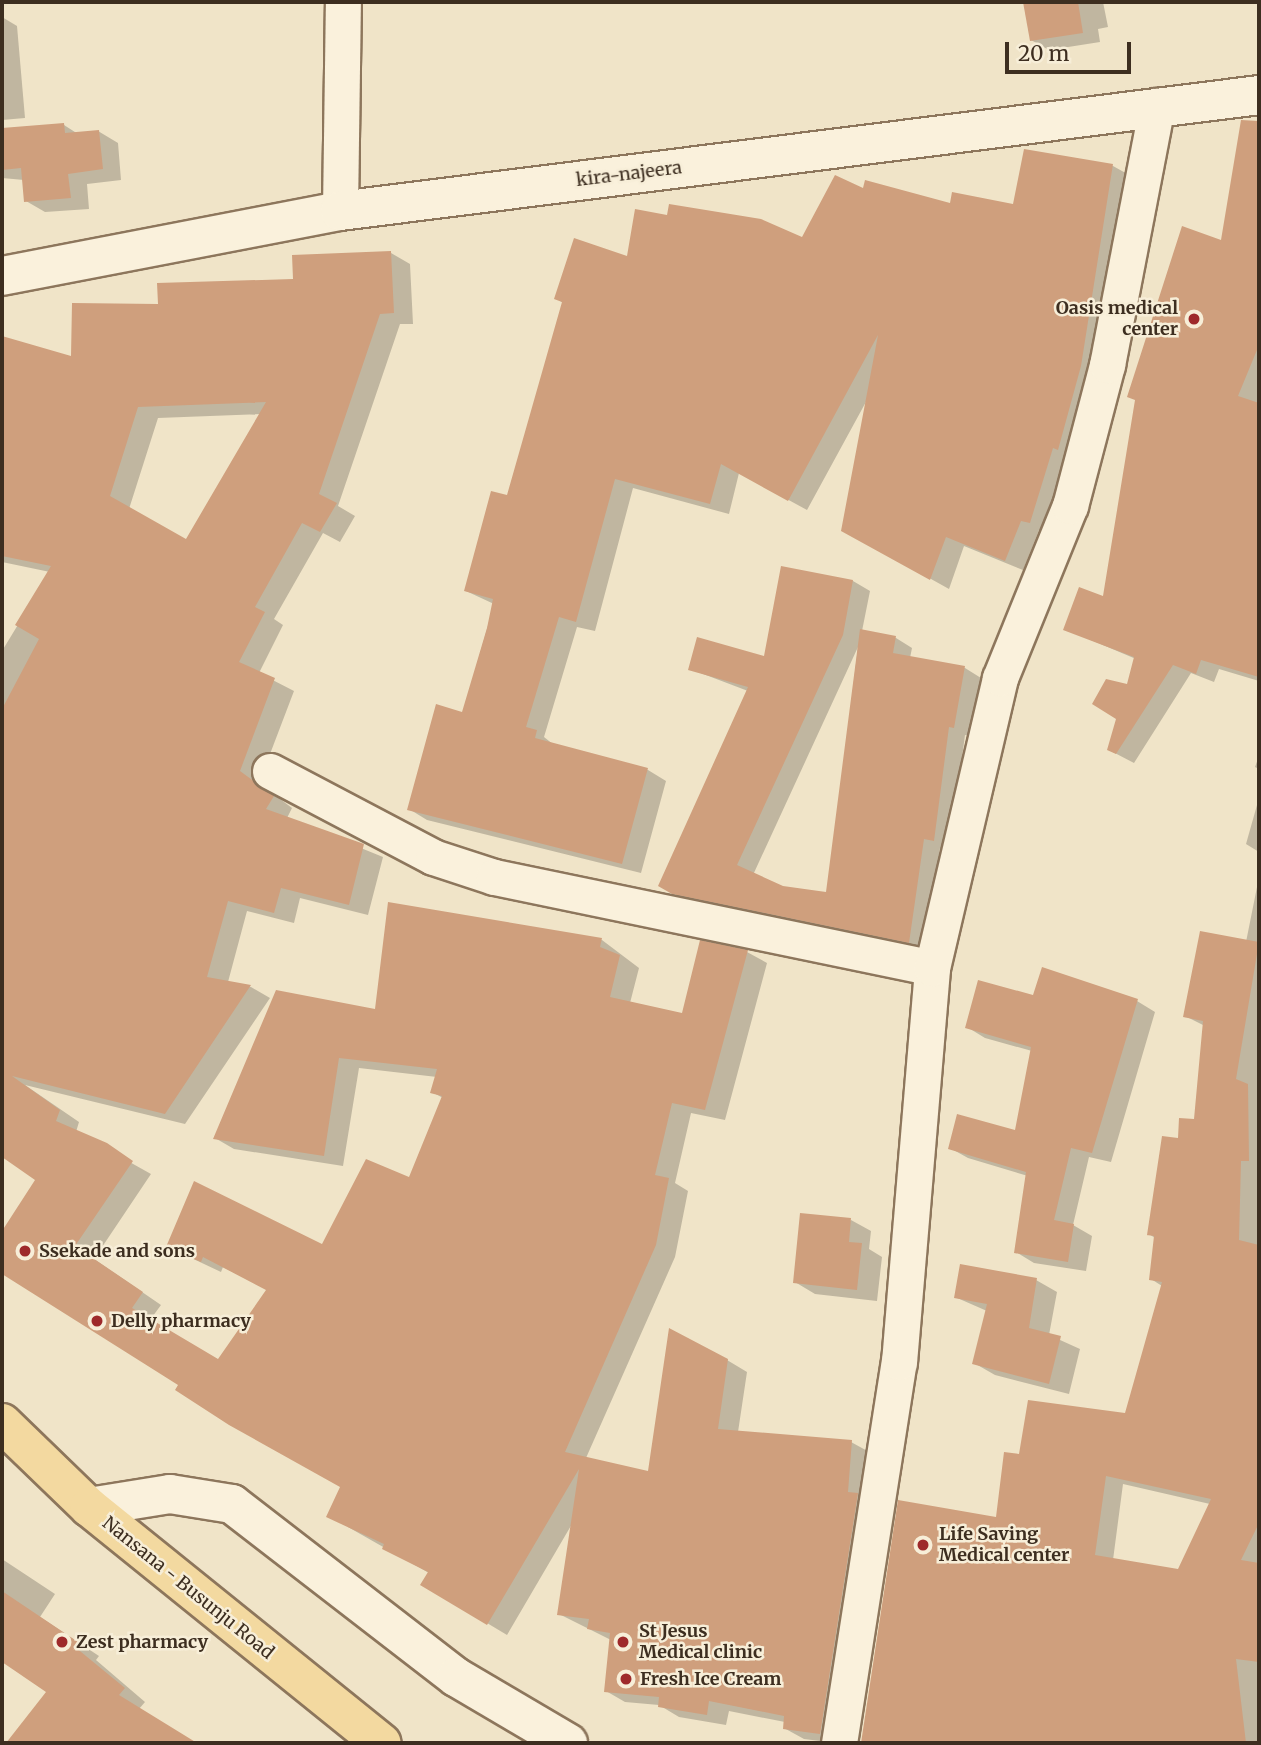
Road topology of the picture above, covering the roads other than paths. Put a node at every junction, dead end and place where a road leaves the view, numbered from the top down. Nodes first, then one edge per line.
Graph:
1 (344, 2) edge
2 (1259, 95) edge
3 (1157, 106) junction
4 (340, 211) junction
5 (2, 276) edge
6 (270, 771) dead end
7 (933, 968) junction
8 (2, 1423) edge
9 (89, 1507) junction
10 (382, 1743) edge
11 (568, 1743) edge
12 (839, 1743) edge

1 - 4 street
2 - 3 street, kira-najeera
3 - 4 street, kira-najeera
3 - 7 street
4 - 5 street, kira-najeera
6 - 7 street
7 - 12 street
8 - 9 main road, Nansana - Busunju Road
9 - 10 main road, Nansana - Busunju Road
9 - 11 street

